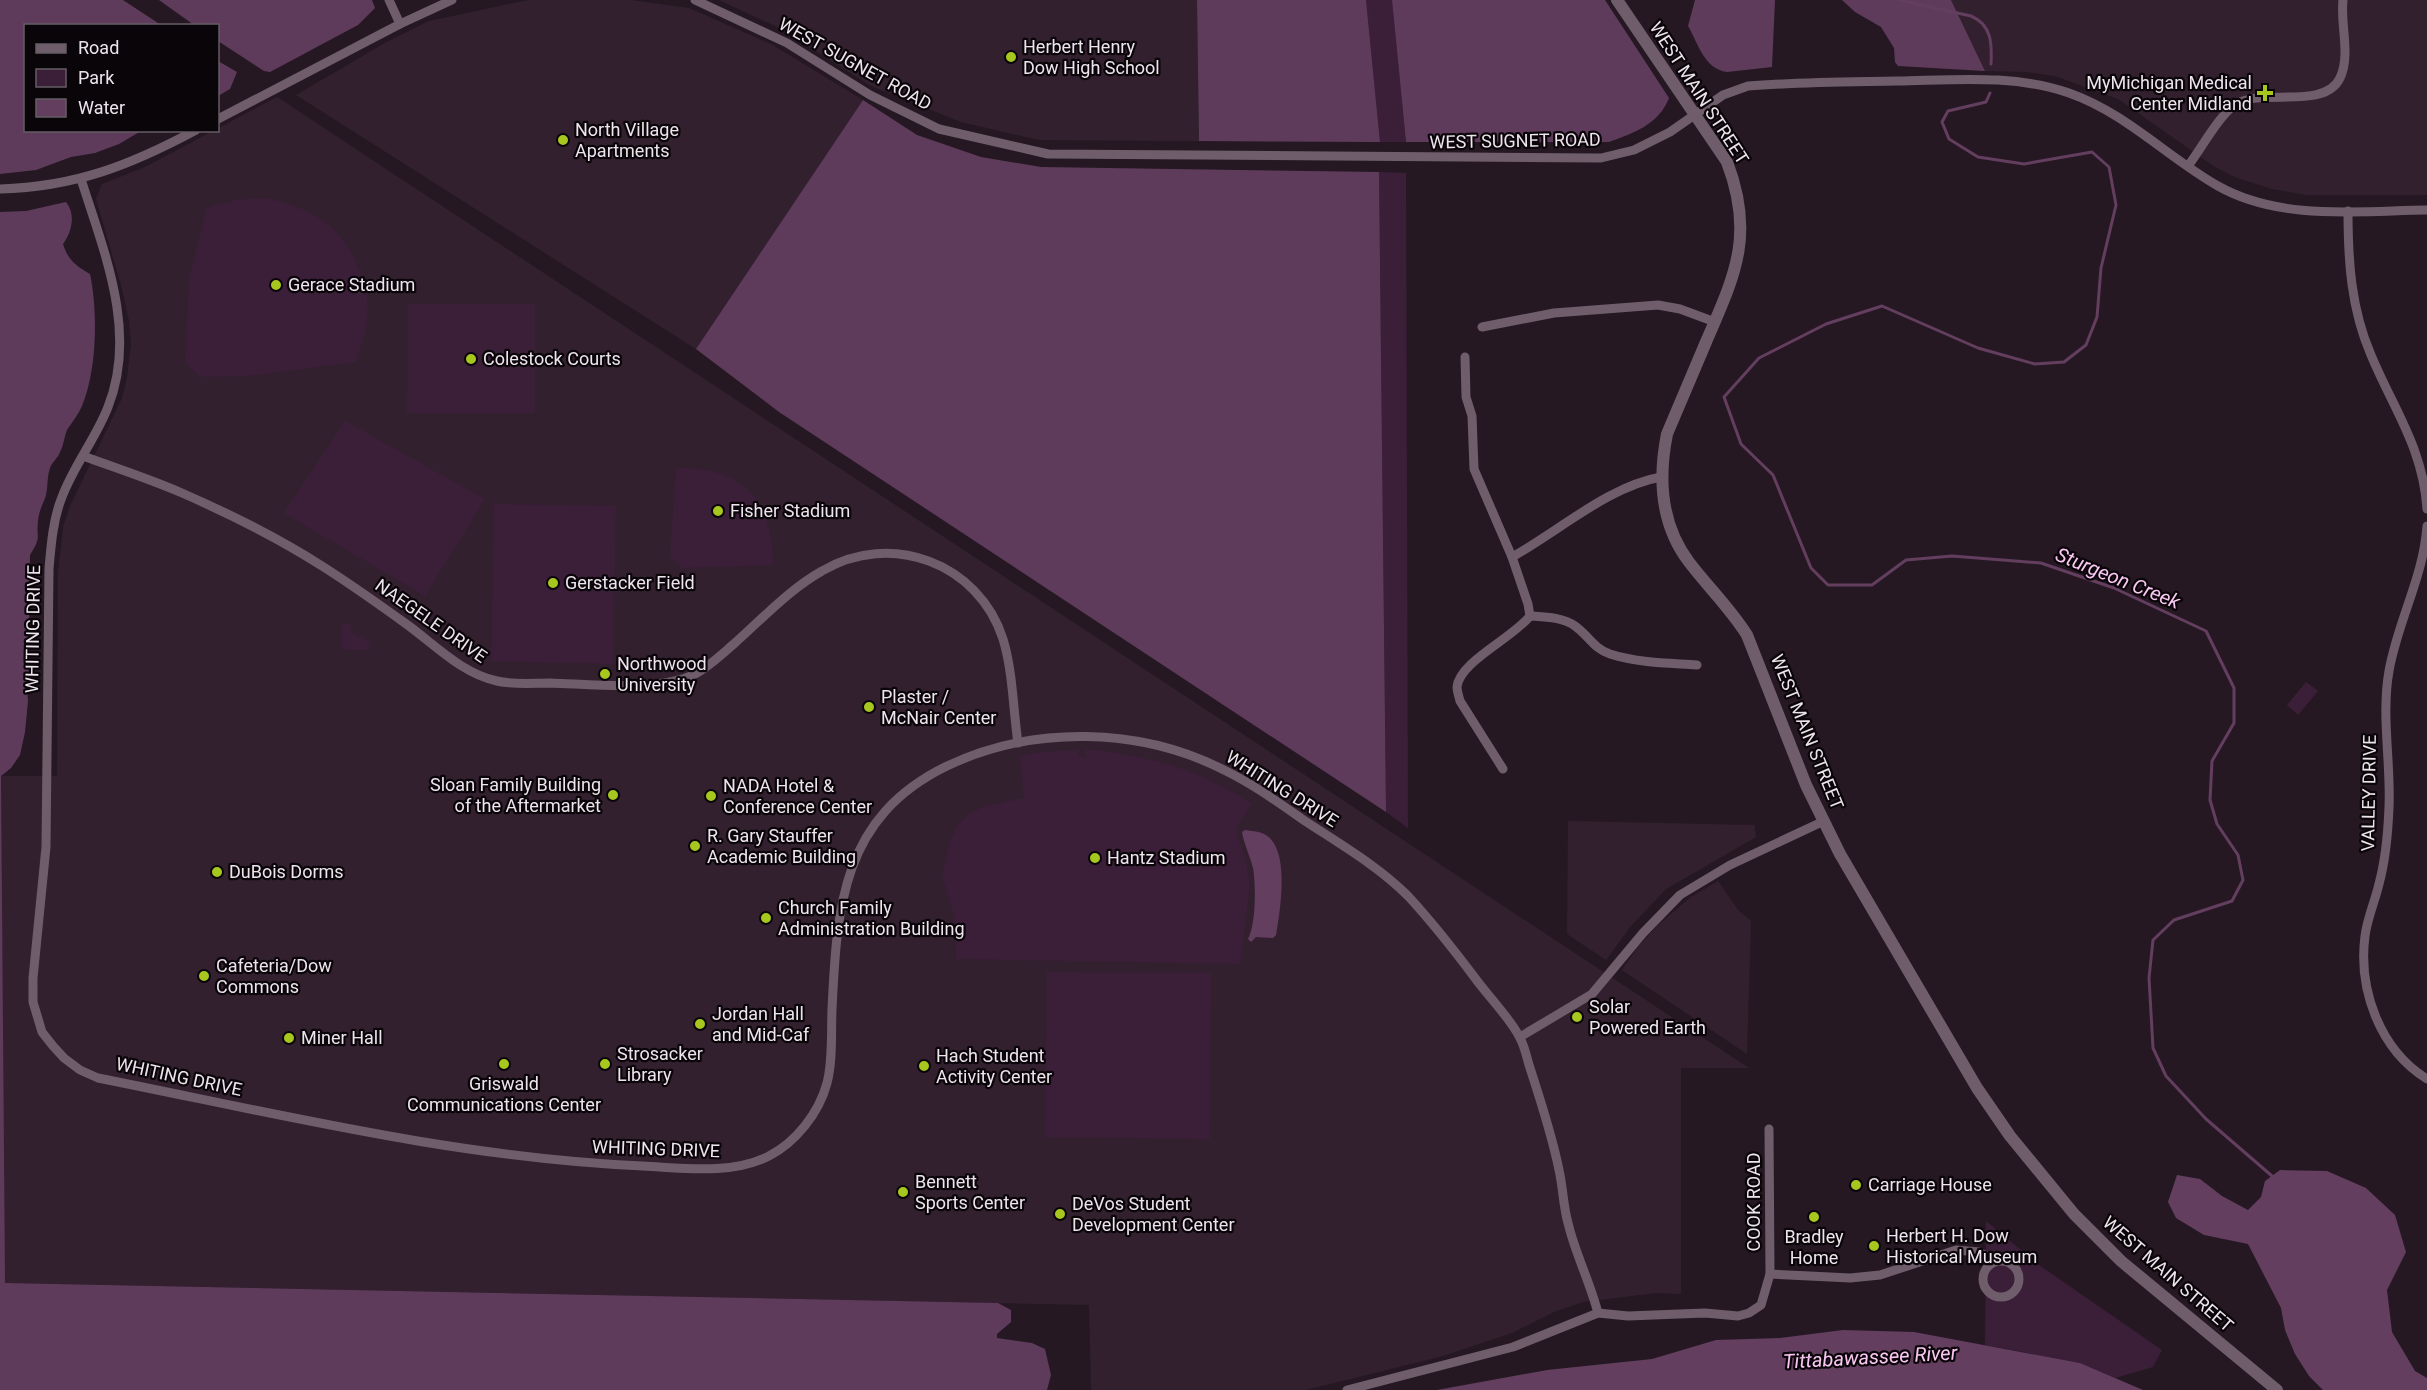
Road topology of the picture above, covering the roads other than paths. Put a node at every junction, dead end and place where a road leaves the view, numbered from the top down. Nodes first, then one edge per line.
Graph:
1 (389, 0) edge
2 (452, 0) edge
3 (695, 0) edge
4 (1617, 0) edge
5 (2343, 0) edge
6 (400, 24) junction
7 (1695, 113) junction
8 (219, 118) edge
9 (192, 132) edge
10 (2188, 166) junction
11 (81, 179) junction
12 (0, 189) edge
13 (2427, 210) edge
14 (2349, 211) junction
15 (1715, 321) junction
16 (1482, 327) dead end
17 (1465, 357) dead end
18 (83, 456) junction
19 (1661, 477) junction
20 (2427, 509) edge
21 (2427, 526) edge
22 (1512, 557) junction
23 (1530, 616) junction
24 (1698, 665) dead end
25 (1018, 743) junction
26 (1503, 769) dead end
27 (1824, 821) junction
28 (1520, 1037) junction
29 (2427, 1079) edge
30 (1769, 1129) dead end
31 (1996, 1262) dead end
32 (1770, 1274) junction
33 (1598, 1313) junction
34 (1347, 1390) edge
35 (2277, 1390) edge

1 - 6 street
2 - 6 street
3 - 7 street, WEST SUGNET ROAD
4 - 7 street, WEST MAIN STREET
5 - 10 street
6 - 8 street
7 - 10 street, WEST SUGNET ROAD
7 - 15 street, WEST MAIN STREET
9 - 11 street
10 - 14 street, WEST SUGNET ROAD
11 - 12 street
11 - 18 street, WHITING DRIVE
13 - 14 street, WEST SUGNET ROAD
14 - 20 street
15 - 16 street
15 - 19 street, WEST MAIN STREET
17 - 22 street
18 - 25 street, NAEGELE DRIVE
18 - 25 street, WHITING DRIVE
19 - 22 street
19 - 27 street, WEST MAIN STREET
21 - 29 street, VALLEY DRIVE
22 - 23 street
23 - 24 street
23 - 26 street
25 - 28 street, WHITING DRIVE
27 - 28 street
27 - 35 street, WEST MAIN STREET
28 - 33 street, WHITING DRIVE
30 - 32 street, COOK ROAD
31 - 32 street
32 - 33 street, COOK ROAD
33 - 34 street

